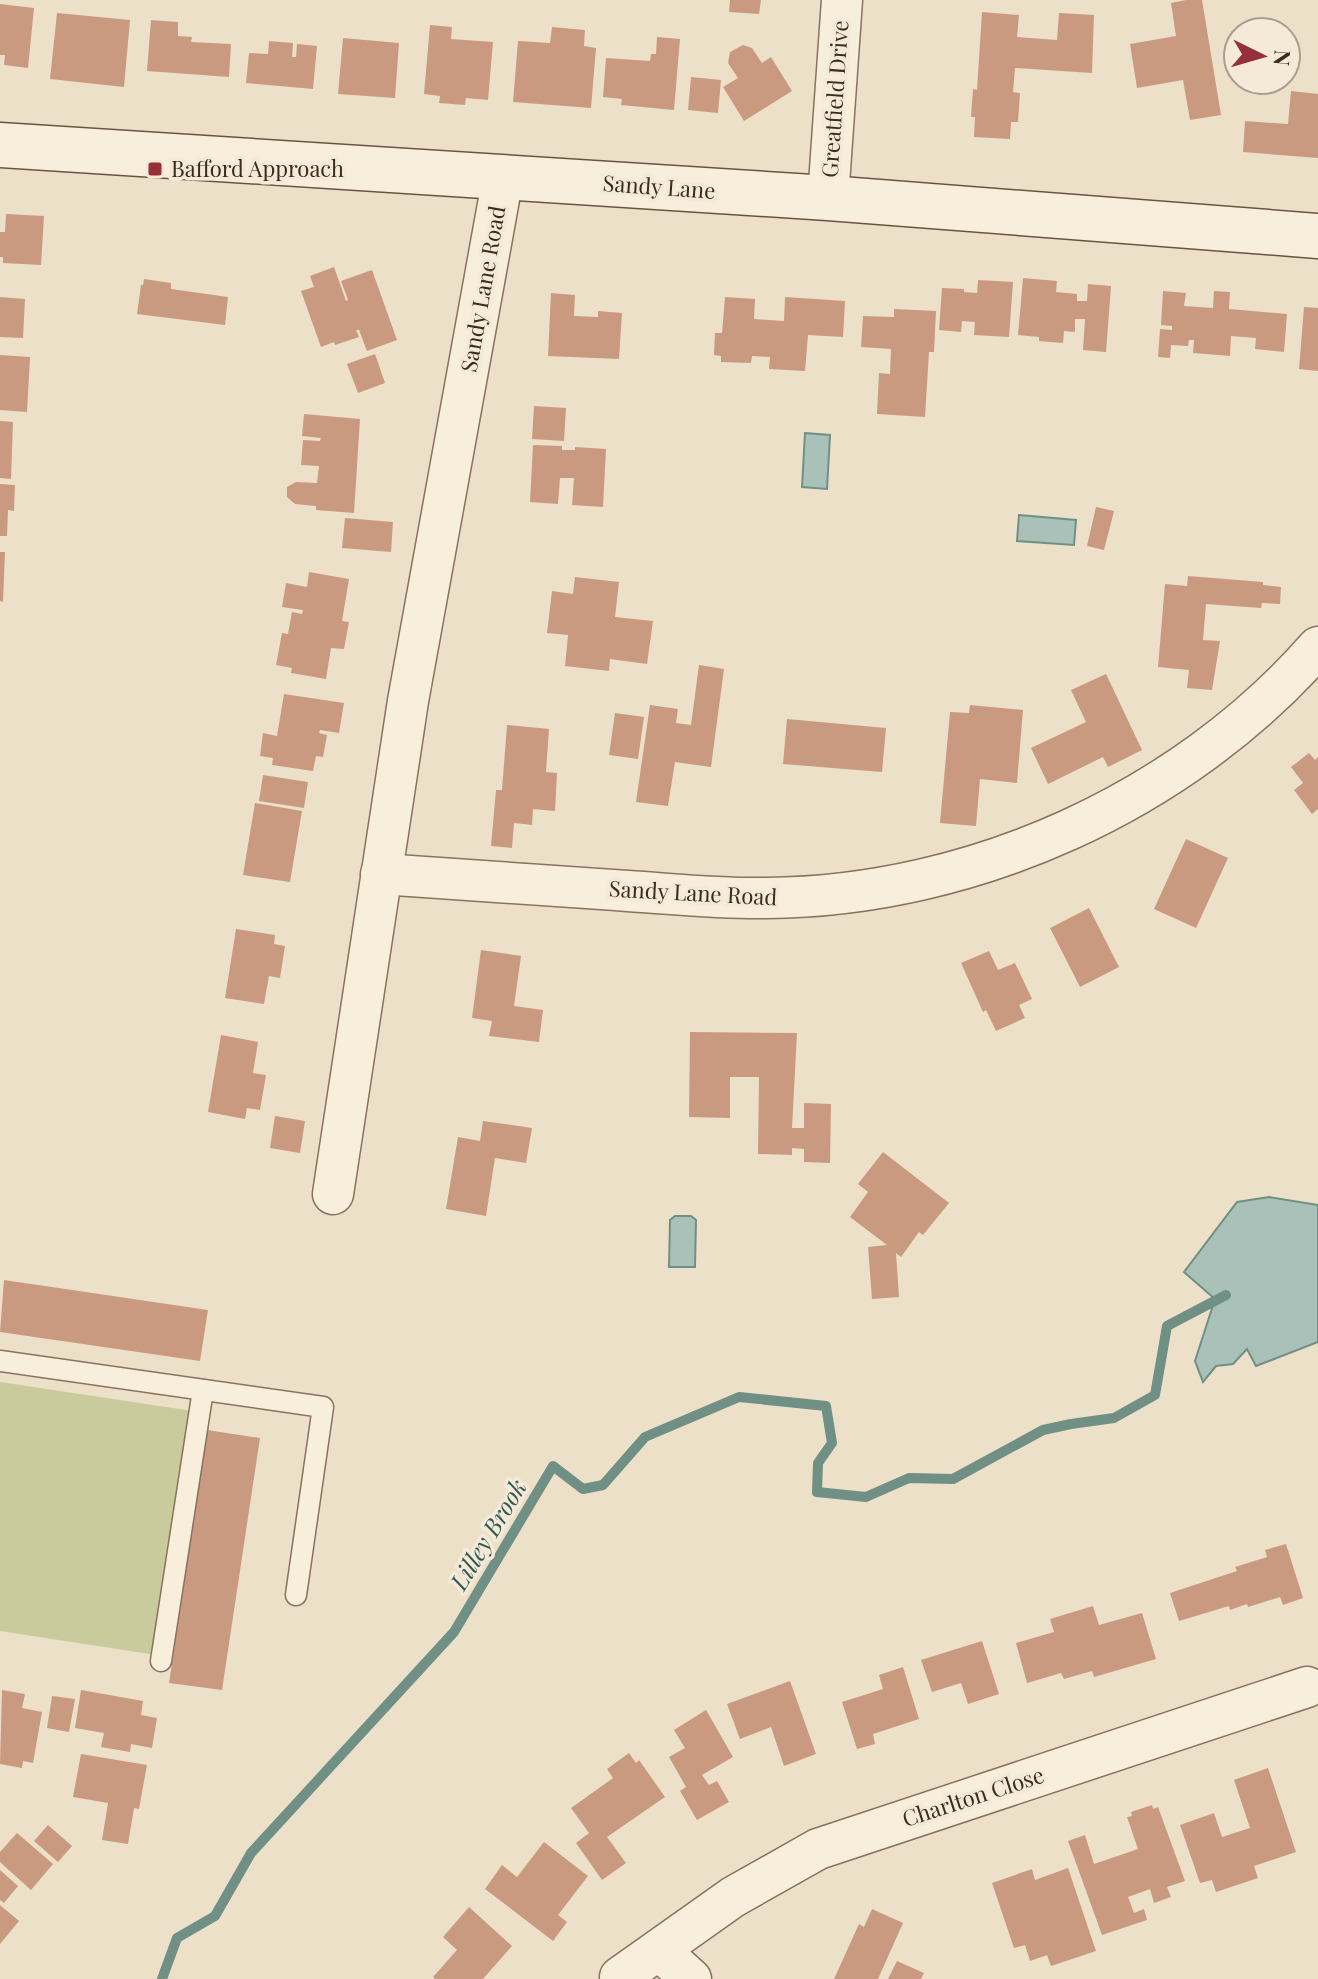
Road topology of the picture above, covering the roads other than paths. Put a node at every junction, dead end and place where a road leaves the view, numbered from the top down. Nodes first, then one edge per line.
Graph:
1 (842, 0) edge
2 (0, 145) edge
3 (503, 177) junction
4 (828, 198) junction
5 (1318, 236) edge
6 (1318, 647) edge
7 (381, 874) junction
8 (333, 1194) dead end
9 (0, 1361) edge
10 (203, 1390) junction
11 (296, 1595) dead end
12 (161, 1661) dead end
13 (1307, 1687) dead end
14 (659, 1950) junction
15 (620, 1977) dead end
16 (691, 1979) edge

1 - 4 street, Greatfield Drive
2 - 3 street, Sandy Lane
3 - 4 street, Sandy Lane
3 - 7 street, Sandy Lane Road
4 - 5 street, Sandy Lane
6 - 7 street, Sandy Lane Road
7 - 8 street, Sandy Lane Road
9 - 10 lane
10 - 11 lane
10 - 12 lane
13 - 14 street, Charlton Close
14 - 15 street, Charlton Close
14 - 16 street

